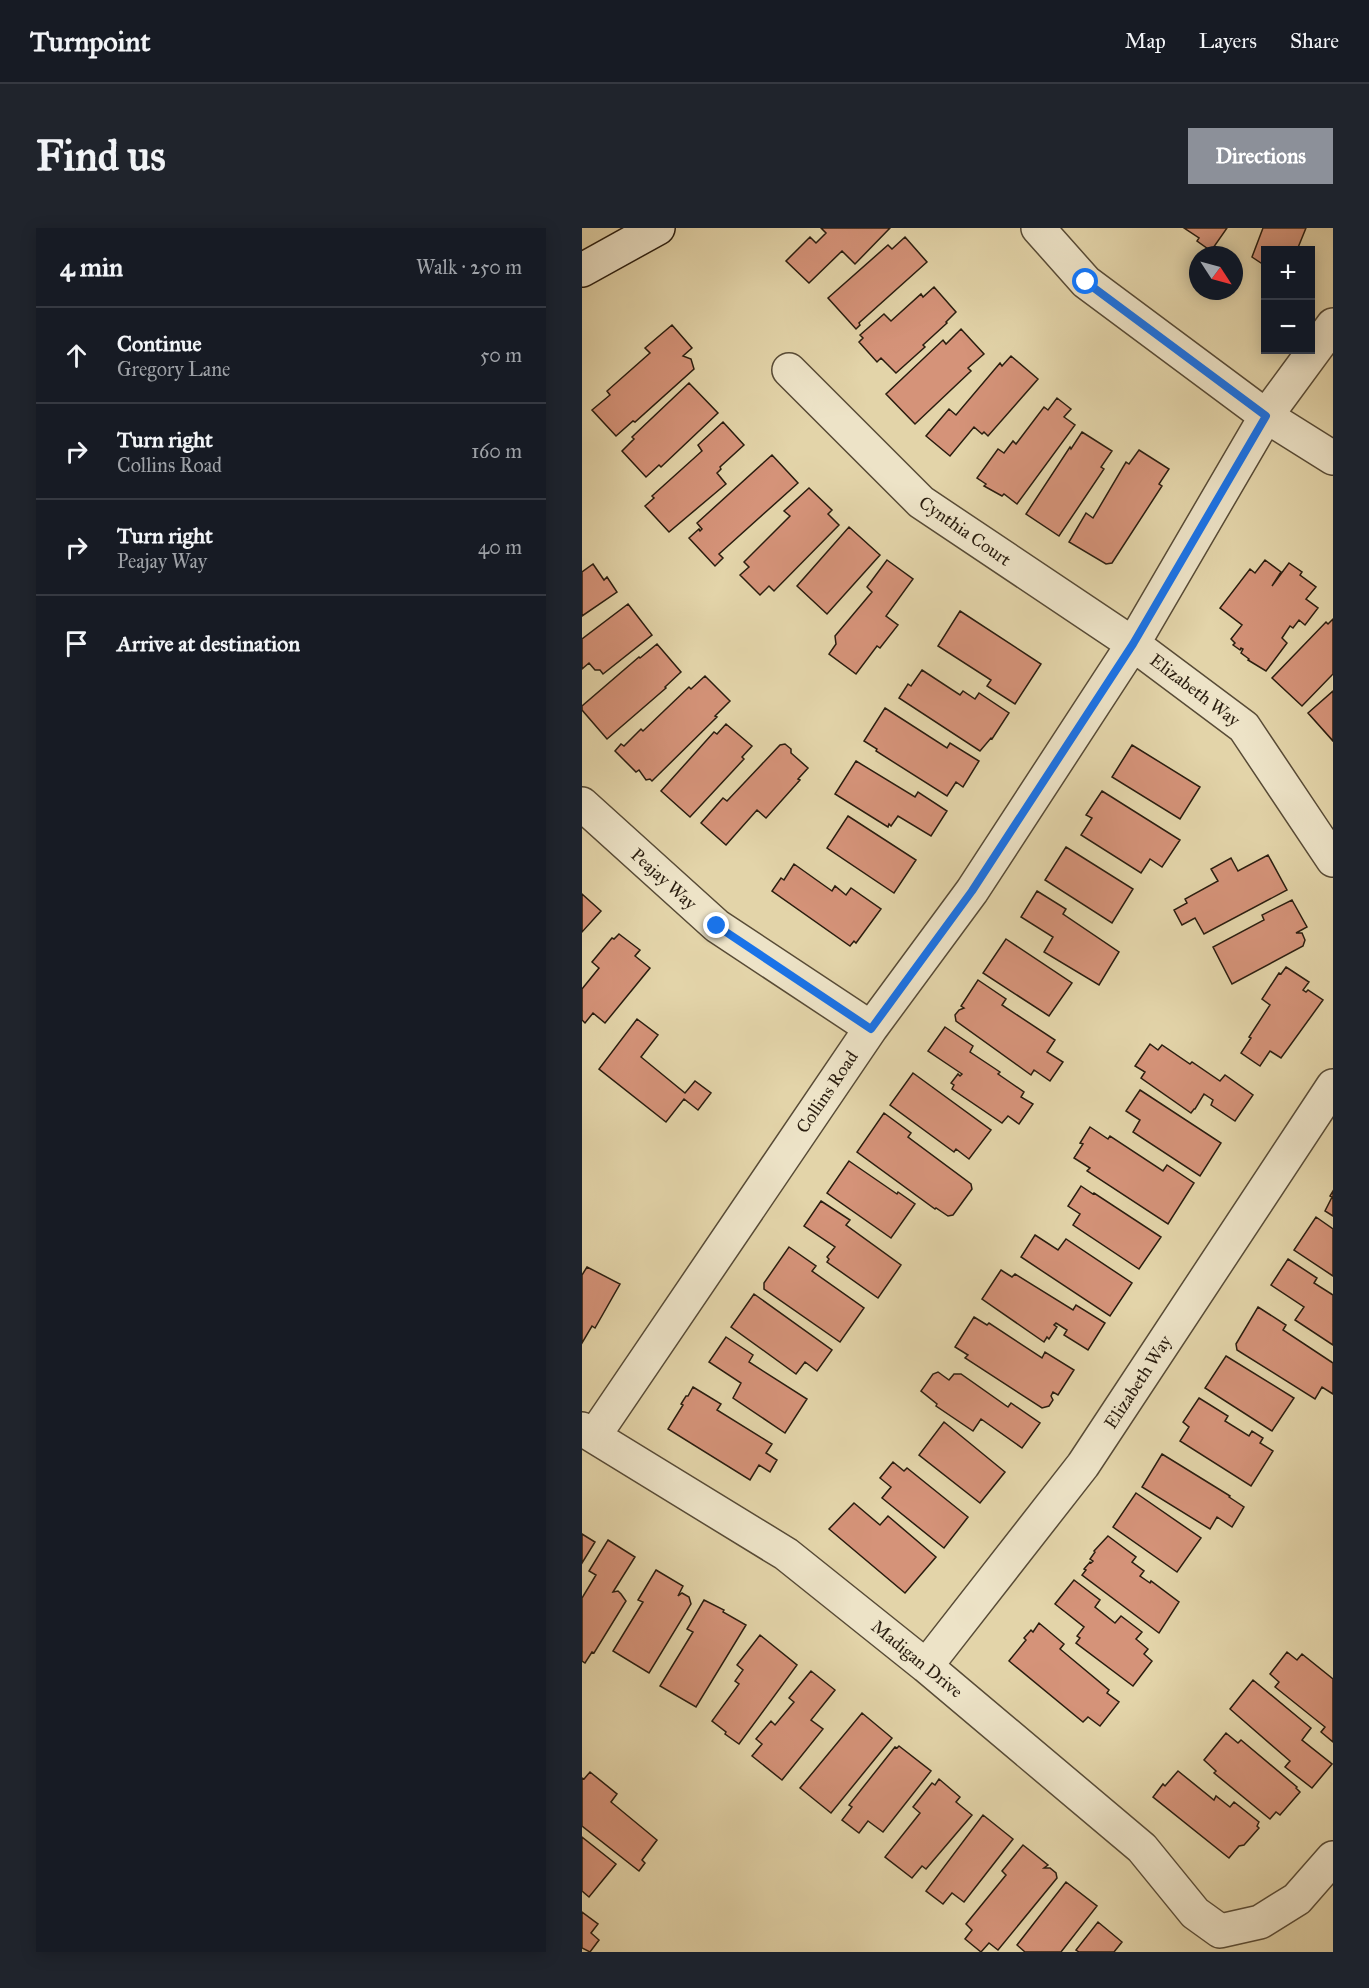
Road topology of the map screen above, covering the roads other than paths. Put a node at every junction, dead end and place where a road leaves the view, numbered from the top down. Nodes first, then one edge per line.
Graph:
1 (658, 228) edge
2 (1038, 228) edge
3 (582, 270) edge
4 (1333, 325) edge
5 (789, 370) dead end
6 (1266, 416) junction
7 (1333, 458) edge
8 (1133, 644) junction
9 (582, 804) edge
10 (1333, 860) edge
11 (871, 1029) junction
12 (1333, 1086) edge
13 (588, 1432) edge
14 (926, 1666) junction
15 (1333, 1858) edge

1 - 3 street
2 - 6 street
4 - 6 street, Collins Road
5 - 8 street, Cynthia Court
6 - 7 street
6 - 8 street, Collins Road
8 - 10 street, Elizabeth Way
8 - 11 street, Collins Road
9 - 11 street, Peajay Way
11 - 13 street, Collins Road
12 - 14 street, Elizabeth Way
13 - 14 street, Madigan Drive
14 - 15 street, Madigan Drive

